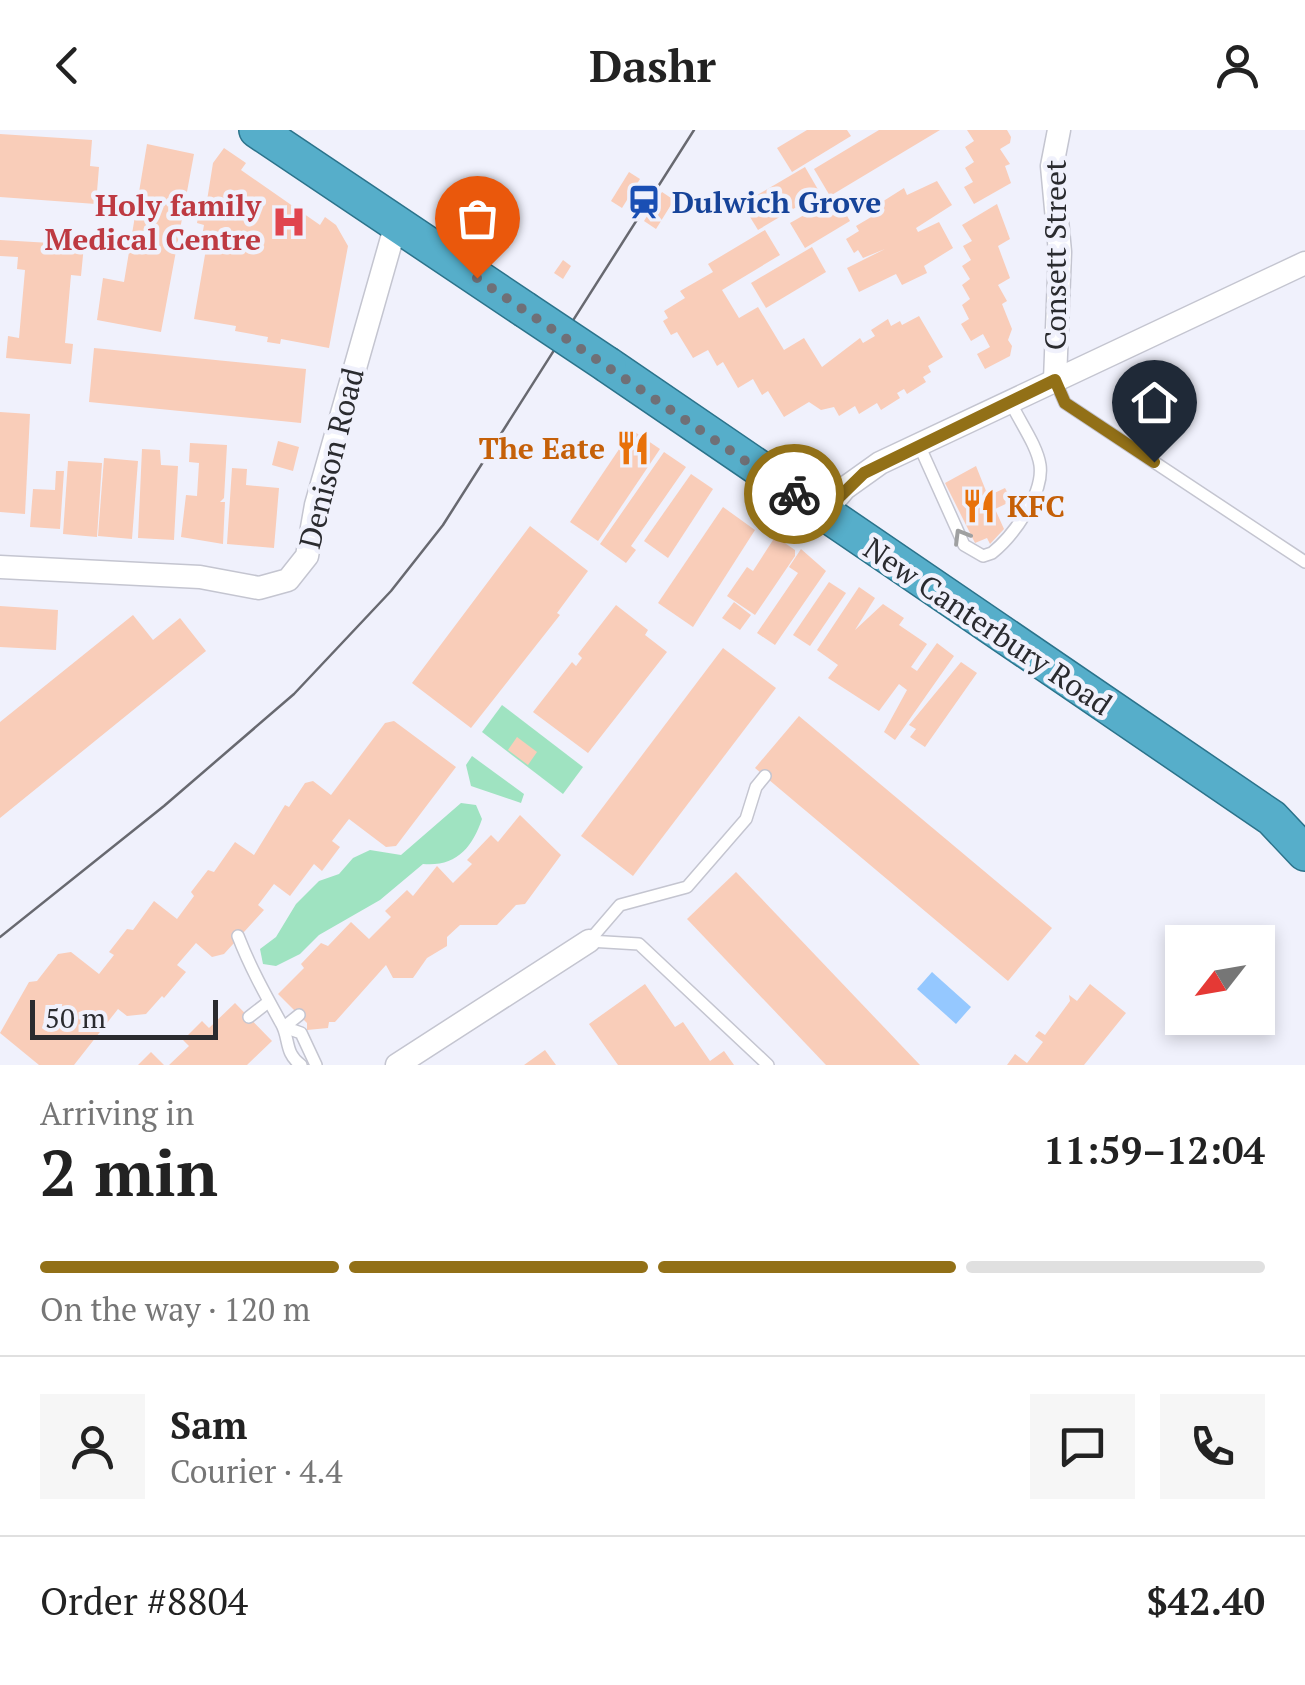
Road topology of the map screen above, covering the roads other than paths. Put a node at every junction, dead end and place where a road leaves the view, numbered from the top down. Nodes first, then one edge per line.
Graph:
1 (257, 130) edge
2 (1059, 130) edge
3 (396, 224) junction
4 (1305, 263) edge
5 (1055, 380) junction
6 (1010, 402) junction
7 (920, 444) junction
8 (822, 514) junction
9 (1305, 562) edge
10 (0, 567) edge
11 (764, 776) dead end
12 (1289, 822) edge
13 (1305, 853) edge
14 (238, 936) dead end
15 (589, 941) junction
16 (268, 1003) junction
17 (299, 1015) dead end
18 (249, 1017) dead end
19 (284, 1027) junction
20 (301, 1065) edge
21 (316, 1065) edge
22 (397, 1065) edge
23 (768, 1065) edge

1 - 3 highway, New Canterbury Road
2 - 5 street, Consett Street
3 - 8 highway, New Canterbury Road, bridge
3 - 10 street, Denison Road
4 - 5 street
5 - 6 street
5 - 9 lane
6 - 7 street
6 -> 7 lane
7 - 8 street
8 - 12 highway, New Canterbury Road
11 - 15 lane
12 - 13 highway, New Canterbury Road
14 - 16 lane
15 - 22 street
15 - 23 lane
16 - 18 lane
16 - 19 lane
17 - 19 lane
19 - 20 lane
19 - 21 lane

